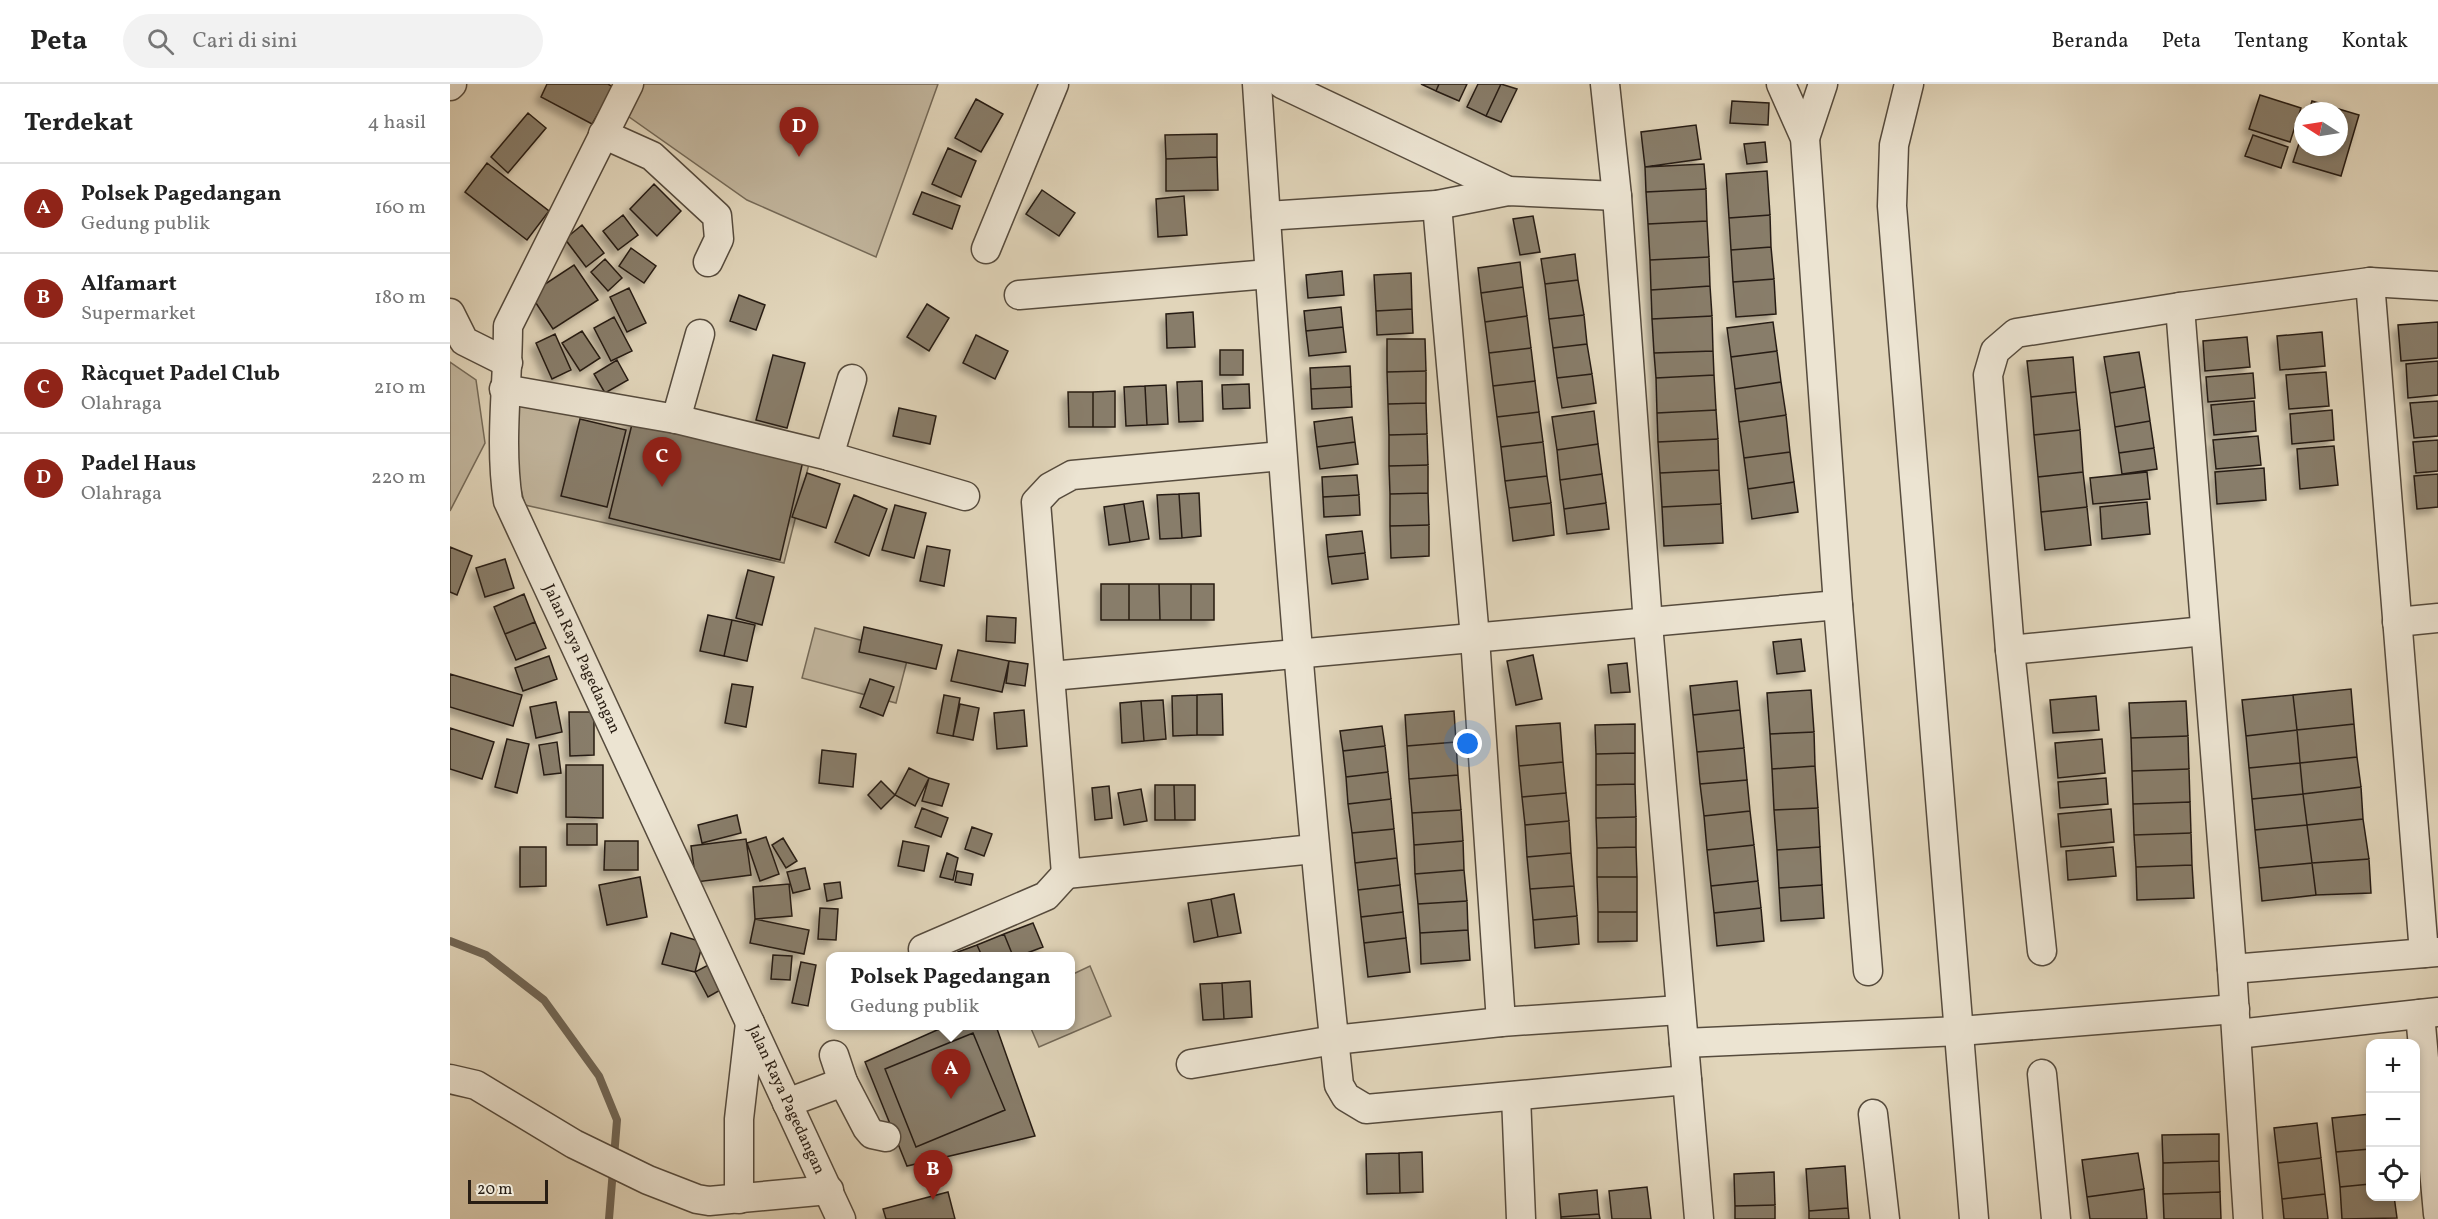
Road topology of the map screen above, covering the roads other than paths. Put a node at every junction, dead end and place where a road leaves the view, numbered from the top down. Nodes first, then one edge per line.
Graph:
1 (629, 84) edge
2 (1054, 84) edge
3 (1257, 84) edge
4 (1282, 84) edge
5 (1605, 84) edge
6 (1781, 84) edge
7 (1823, 84) edge
8 (1909, 84) edge
9 (603, 134) junction
10 (1805, 138) junction
11 (1508, 190) junction
12 (1617, 196) junction
13 (1437, 206) junction
14 (1266, 216) junction
15 (986, 249) dead end
16 (708, 262) dead end
17 (1269, 274) junction
18 (2370, 282) junction
19 (2438, 286) edge
20 (1019, 294) dead end
21 (2180, 307) junction
22 (450, 314) edge
23 (700, 334) dead end
24 (457, 340) edge
25 (506, 376) junction
26 (852, 379) dead end
27 (676, 419) junction
28 (829, 456) junction
29 (1282, 456) junction
30 (965, 496) dead end
31 (1838, 605) junction
32 (2438, 618) edge
33 (2397, 622) junction
34 (1648, 624) junction
35 (2205, 631) junction
36 (1475, 638) junction
37 (2010, 650) junction
38 (1297, 653) junction
39 (1051, 675) junction
40 (1314, 849) junction
41 (1066, 874) junction
42 (923, 949) dead end
43 (2042, 951) dead end
44 (2431, 953) edge
45 (2232, 969) junction
46 (1868, 971) dead end
47 (1680, 1010) junction
48 (2429, 1013) edge
49 (2236, 1021) junction
50 (1501, 1022) junction
51 (750, 1023) junction
52 (1960, 1031) junction
53 (1334, 1040) junction
54 (1684, 1043) junction
55 (834, 1055) dead end
56 (1191, 1064) dead end
57 (2042, 1074) dead end
58 (450, 1079) edge
59 (1687, 1080) junction
60 (843, 1082) junction
61 (1516, 1096) junction
62 (787, 1103) junction
63 (1873, 1113) dead end
64 (886, 1137) dead end
65 (829, 1190) junction
66 (739, 1199) junction
67 (2438, 1214) edge
68 (842, 1219) edge
69 (1521, 1219) edge
70 (1699, 1219) edge
71 (1885, 1219) edge
72 (1974, 1219) edge
73 (2056, 1219) edge
74 (2248, 1219) edge

1 - 9 street, Jalan Raya Pagedangan
2 - 15 street
3 - 14 street
4 - 11 street
5 - 12 street
6 - 10 street
7 - 10 street
8 - 52 street
9 - 16 street
9 - 25 street, Jalan Raya Pagedangan
10 - 31 street
11 - 12 street
11 - 13 street
12 - 34 street
13 - 14 street
13 - 36 street
14 - 17 street
17 - 20 street
17 - 29 street
18 - 19 street
18 - 21 street
18 - 33 street
21 - 35 street
21 - 37 street
22 - 24 street
23 - 27 street
24 - 25 street
25 - 27 street
25 - 51 street, Jalan Raya Pagedangan
26 - 28 street
27 - 28 street
28 - 30 street
29 - 38 street
29 - 39 street
31 - 34 street
31 - 46 street
32 - 33 street
33 - 44 street
34 - 36 street
34 - 47 street
35 - 37 street
35 - 45 street
36 - 38 street
36 - 50 street
37 - 43 street
38 - 39 street
38 - 40 street
39 - 41 street
40 - 41 street
40 - 53 street
41 - 42 street
44 - 45 street
45 - 49 street
47 - 50 street
47 - 54 street
48 - 49 street
48 - 67 street
49 - 52 street
49 - 74 street
50 - 53 street
51 - 62 street, Jalan Raya Pagedangan
51 - 66 street
52 - 54 street
52 - 72 street
53 - 56 street
53 - 61 street
54 - 59 street
55 - 60 street
57 - 73 street
58 - 66 street
59 - 61 street
59 - 70 street
60 - 62 street
60 - 64 street
61 - 69 street
62 - 65 street, Jalan Raya Pagedangan
63 - 71 street
65 - 66 street
65 - 68 street, Jalan Raya Pagedangan

